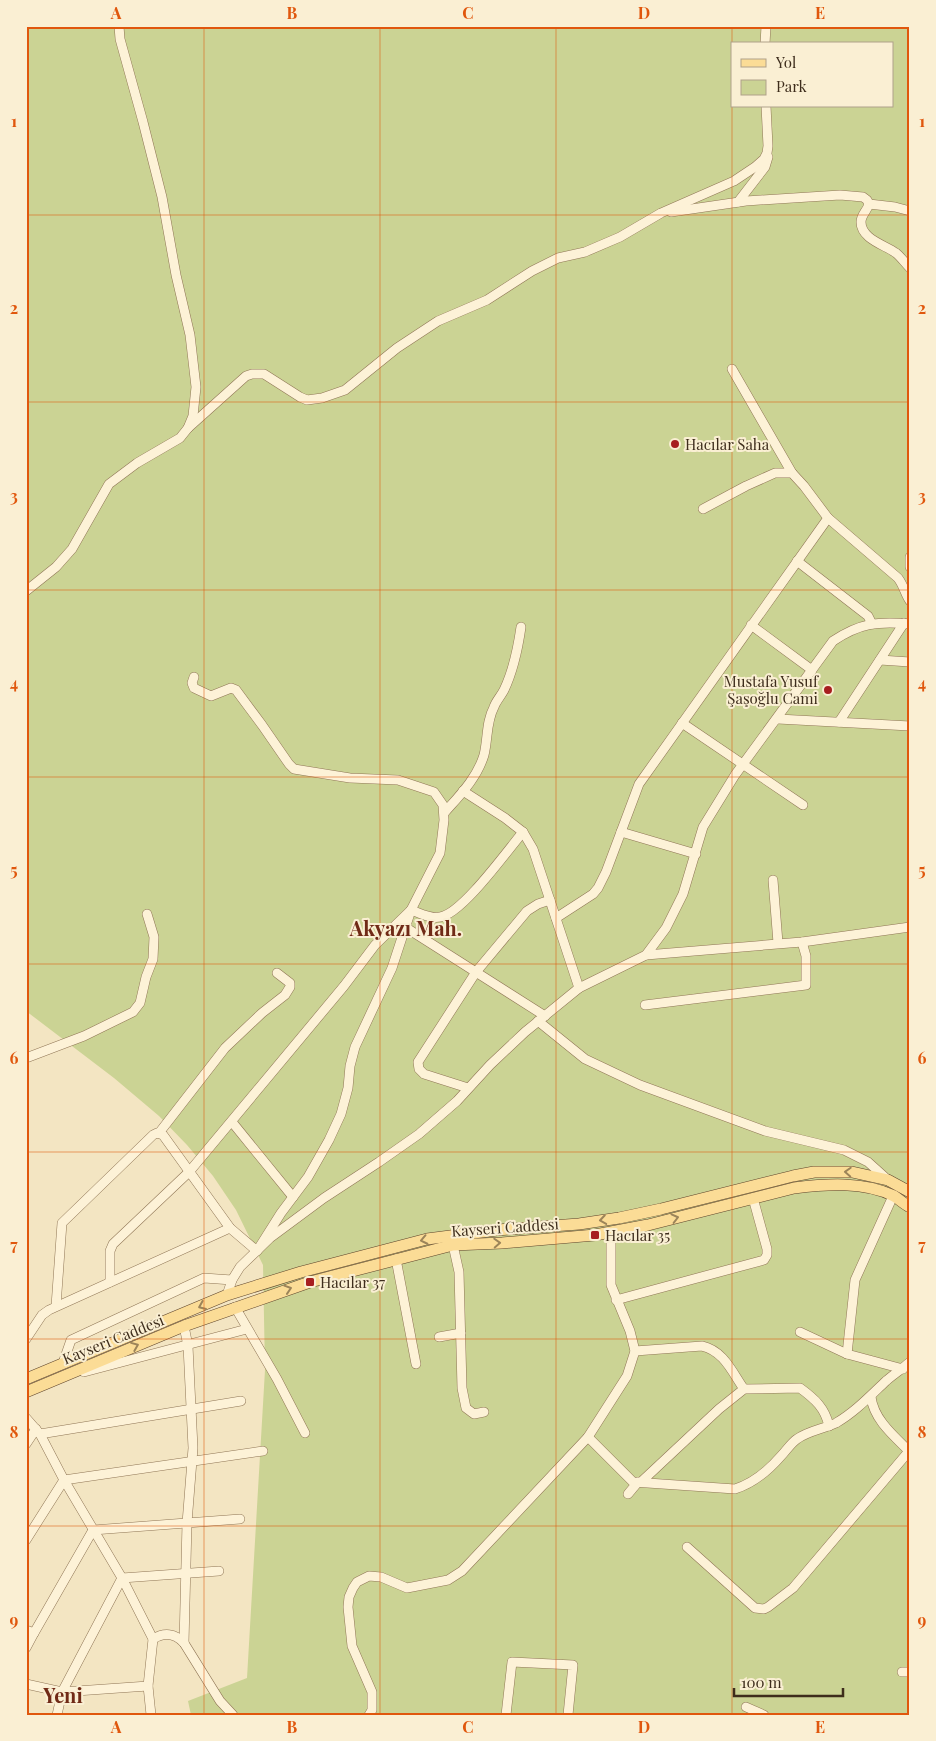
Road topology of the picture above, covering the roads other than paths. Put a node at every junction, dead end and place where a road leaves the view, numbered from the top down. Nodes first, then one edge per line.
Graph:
1 (119, 26) edge
2 (766, 26) edge
3 (765, 42) edge
4 (766, 108) edge
5 (767, 153) junction
6 (738, 202) junction
7 (869, 204) junction
8 (910, 211) edge
9 (661, 213) junction
10 (910, 268) edge
11 (732, 369) dead end
12 (188, 428) junction
13 (792, 473) junction
14 (703, 509) dead end
15 (828, 518) junction
16 (910, 557) edge
17 (797, 561) junction
18 (910, 567) edge
19 (26, 591) edge
20 (910, 602) edge
21 (872, 624) junction
22 (907, 624) edge
23 (752, 625) junction
24 (521, 627) dead end
25 (880, 660) junction
26 (910, 662) edge
27 (812, 670) junction
28 (194, 677) dead end
29 (778, 719) junction
30 (839, 722) junction
31 (682, 723) junction
32 (910, 726) edge
33 (744, 764) junction
34 (463, 791) junction
35 (802, 805) dead end
36 (445, 812) junction
37 (523, 832) junction
38 (621, 832) junction
39 (696, 854) junction
40 (773, 880) dead end
41 (550, 900) junction
42 (411, 910) junction
43 (147, 914) dead end
44 (556, 918) junction
45 (405, 927) junction
46 (910, 927) edge
47 (802, 942) junction
48 (778, 943) junction
49 (646, 955) junction
50 (476, 972) junction
51 (277, 973) dead end
52 (579, 988) junction
53 (645, 1005) dead end
54 (542, 1018) junction
55 (26, 1058) edge
56 (468, 1088) junction
57 (232, 1122) junction
58 (159, 1134) junction
59 (190, 1172) junction
60 (888, 1180) junction
61 (910, 1192) edge
62 (892, 1196) junction
63 (293, 1197) junction
64 (753, 1198) junction
65 (910, 1207) edge
66 (230, 1228) junction
67 (611, 1232) junction
68 (453, 1244) junction
69 (257, 1250) junction
70 (396, 1259) junction
71 (232, 1280) junction
72 (110, 1282) junction
73 (227, 1295) junction
74 (616, 1300) junction
75 (56, 1306) junction
76 (235, 1307) junction
77 (184, 1326) junction
78 (247, 1329) junction
79 (800, 1332) dead end
80 (461, 1333) junction
81 (439, 1337) dead end
82 (26, 1339) edge
83 (188, 1346) junction
84 (635, 1351) junction
85 (847, 1354) junction
86 (910, 1362) edge
87 (64, 1363) junction
88 (416, 1364) dead end
89 (903, 1369) junction
90 (26, 1379) edge
91 (50, 1381) junction
92 (744, 1389) junction
93 (26, 1392) edge
94 (871, 1397) junction
95 (241, 1401) dead end
96 (192, 1409) junction
97 (484, 1412) dead end
98 (26, 1418) edge
99 (829, 1426) junction
100 (38, 1431) junction
101 (305, 1433) dead end
102 (588, 1437) junction
103 (26, 1444) edge
104 (263, 1451) dead end
105 (909, 1451) edge
106 (192, 1462) junction
107 (64, 1480) junction
108 (640, 1482) junction
109 (628, 1494) dead end
110 (240, 1519) dead end
111 (187, 1523) junction
112 (93, 1530) junction
113 (26, 1540) edge
114 (687, 1547) dead end
115 (219, 1571) dead end
116 (186, 1573) junction
117 (122, 1578) junction
118 (30, 1631) edge
119 (153, 1639) junction
120 (184, 1643) junction
121 (26, 1648) edge
122 (26, 1684) edge
123 (148, 1686) junction
124 (62, 1692) junction
125 (746, 1707) dead end
126 (57, 1715) edge
127 (150, 1715) edge
128 (233, 1715) edge
129 (369, 1715) edge
130 (506, 1715) edge
131 (568, 1715) edge
132 (764, 1715) edge

1 - 12 street
2 - 3 street
4 - 5 street
5 - 6 street
5 - 9 street
6 - 7 street
6 - 9 street
7 - 8 street
7 - 10 street
9 - 12 street
11 - 13 street
12 - 19 street
13 - 14 street
13 - 15 street
15 - 17 street
15 - 20 street
16 - 18 street
17 - 21 street
17 - 23 street
21 - 22 street
21 - 27 street
22 - 25 street
23 - 27 street
23 - 31 street
24 - 34 street
25 - 26 street
25 - 30 street
27 - 29 street
28 - 36 street
29 - 30 street
29 - 33 street
30 - 32 street
31 - 33 street
31 - 38 street
33 - 35 street
33 - 39 street
34 - 36 street
34 - 37 street
36 - 42 street
37 - 41 street
37 - 42 street
38 - 39 street
38 - 44 street
39 - 49 street
40 - 48 street
41 - 44 street
41 - 50 street
42 - 45 street
42 - 57 street
43 - 55 street
44 - 52 street
45 - 50 street
45 - 63 street
46 - 47 street
47 - 48 street
47 - 53 street
48 - 49 street
49 - 52 street
50 - 54 street
50 - 56 street
51 - 58 street
52 - 54 street
54 - 56 street
54 - 60 street
56 - 69 street
57 - 59 street
57 - 63 street
58 - 59 street
58 - 75 street
59 - 66 street
59 - 72 street
60 - 61 main road, Kayseri Caddesi
60 -> 73 main road, Kayseri Caddesi
62 - 64 main road, Kayseri Caddesi
62 - 65 main road, Kayseri Caddesi
62 - 85 street
63 - 69 street
67 -> 64 main road, Kayseri Caddesi
64 - 74 street
66 - 69 street
66 - 72 street
68 -> 67 main road, Kayseri Caddesi
67 - 74 street
68 - 70 main road, Kayseri Caddesi
68 - 80 street
69 - 71 street
76 -> 70 main road, Kayseri Caddesi
70 - 88 street
71 - 73 street
71 - 87 street
72 - 75 street
73 -> 87 main road, Kayseri Caddesi
74 - 84 street
75 - 82 street
76 - 77 main road, Kayseri Caddesi
76 - 78 street
77 - 83 street
91 -> 77 main road, Kayseri Caddesi
78 - 83 street
78 - 101 street
79 - 85 street
80 - 81 street
80 - 97 street
83 - 91 street
83 - 96 street
84 - 92 street
84 - 102 street
85 - 89 street
86 - 89 street
87 - 90 main road, Kayseri Caddesi
89 - 94 street
91 - 93 main road, Kayseri Caddesi
92 - 99 street
92 - 108 street
94 - 99 street
94 - 105 street
95 - 96 street
96 - 100 street
96 - 106 street
98 - 100 street
99 - 108 street
100 - 103 street
100 - 107 street
102 - 108 street
102 - 129 street
104 - 106 street
105 - 114 street
106 - 107 street
106 - 111 street
107 - 112 street
107 - 113 street
108 - 109 street
110 - 111 street
111 - 112 street
111 - 116 street
112 - 117 street
112 - 118 street
115 - 116 street
116 - 117 street
116 - 120 street
117 - 119 street
117 - 124 street
118 - 121 street
119 - 120 street
119 - 123 street
120 - 128 street
122 - 124 street
123 - 124 street
123 - 127 street
124 - 126 street
125 - 132 street
130 - 131 street

